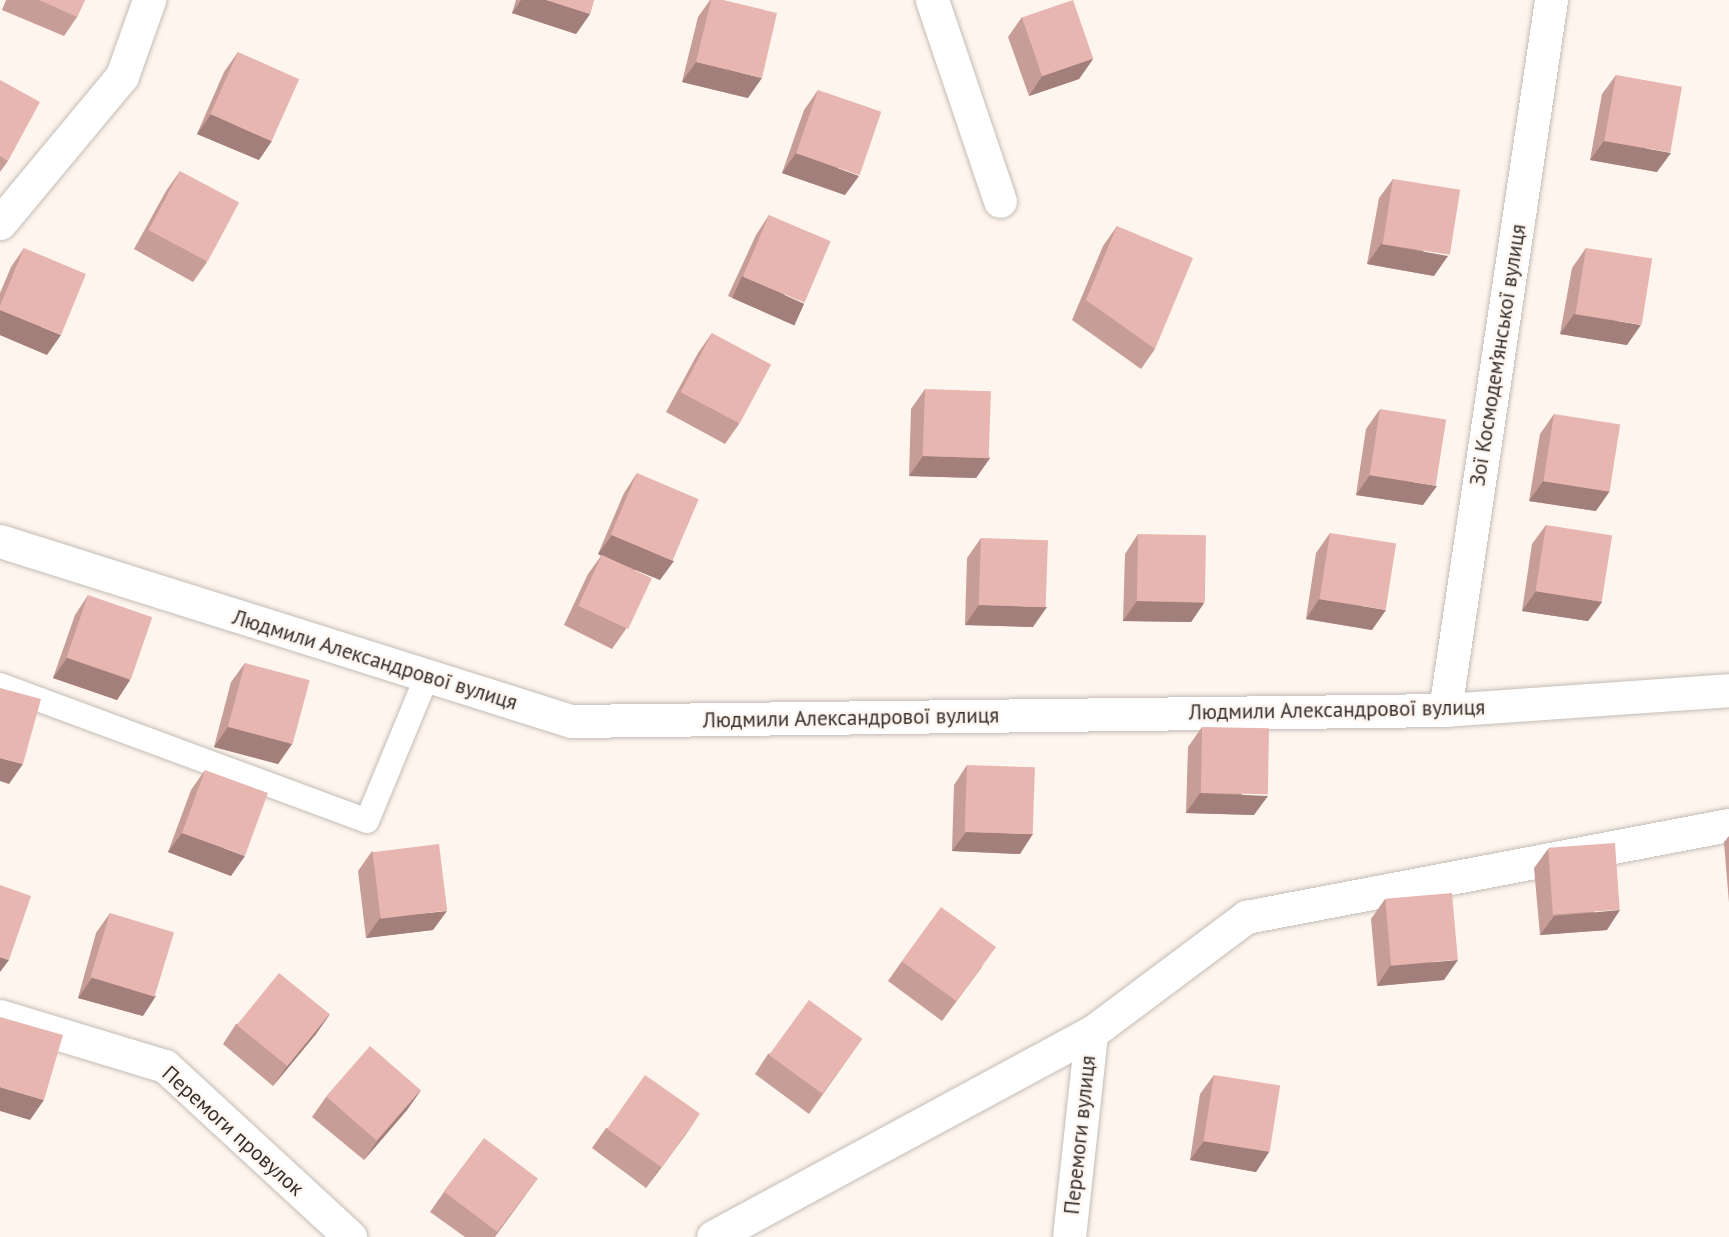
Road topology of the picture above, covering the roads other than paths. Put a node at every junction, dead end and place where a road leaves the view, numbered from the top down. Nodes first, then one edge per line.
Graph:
1 (149, 0) edge
2 (1551, 0) edge
3 (927, 2) edge
4 (1000, 201) dead end
5 (0, 223) edge
6 (0, 541) edge
7 (427, 676) junction
8 (0, 685) edge
9 (1729, 690) edge
10 (1444, 710) junction
11 (1729, 825) edge
12 (0, 1016) edge
13 (1091, 1034) junction
14 (350, 1237) edge
15 (713, 1237) edge
16 (1070, 1237) edge

1 - 5 street
2 - 10 street, Зої Космодем’янської вулиця
3 - 4 street
6 - 7 street, Людмили Александрової вулиця
7 - 8 lane
7 - 10 street, Людмили Александрової вулиця
9 - 10 street, Людмили Александрової вулиця
11 - 13 street
12 - 14 street, Перемоги провулок
13 - 15 street
13 - 16 street, Перемоги вулиця

